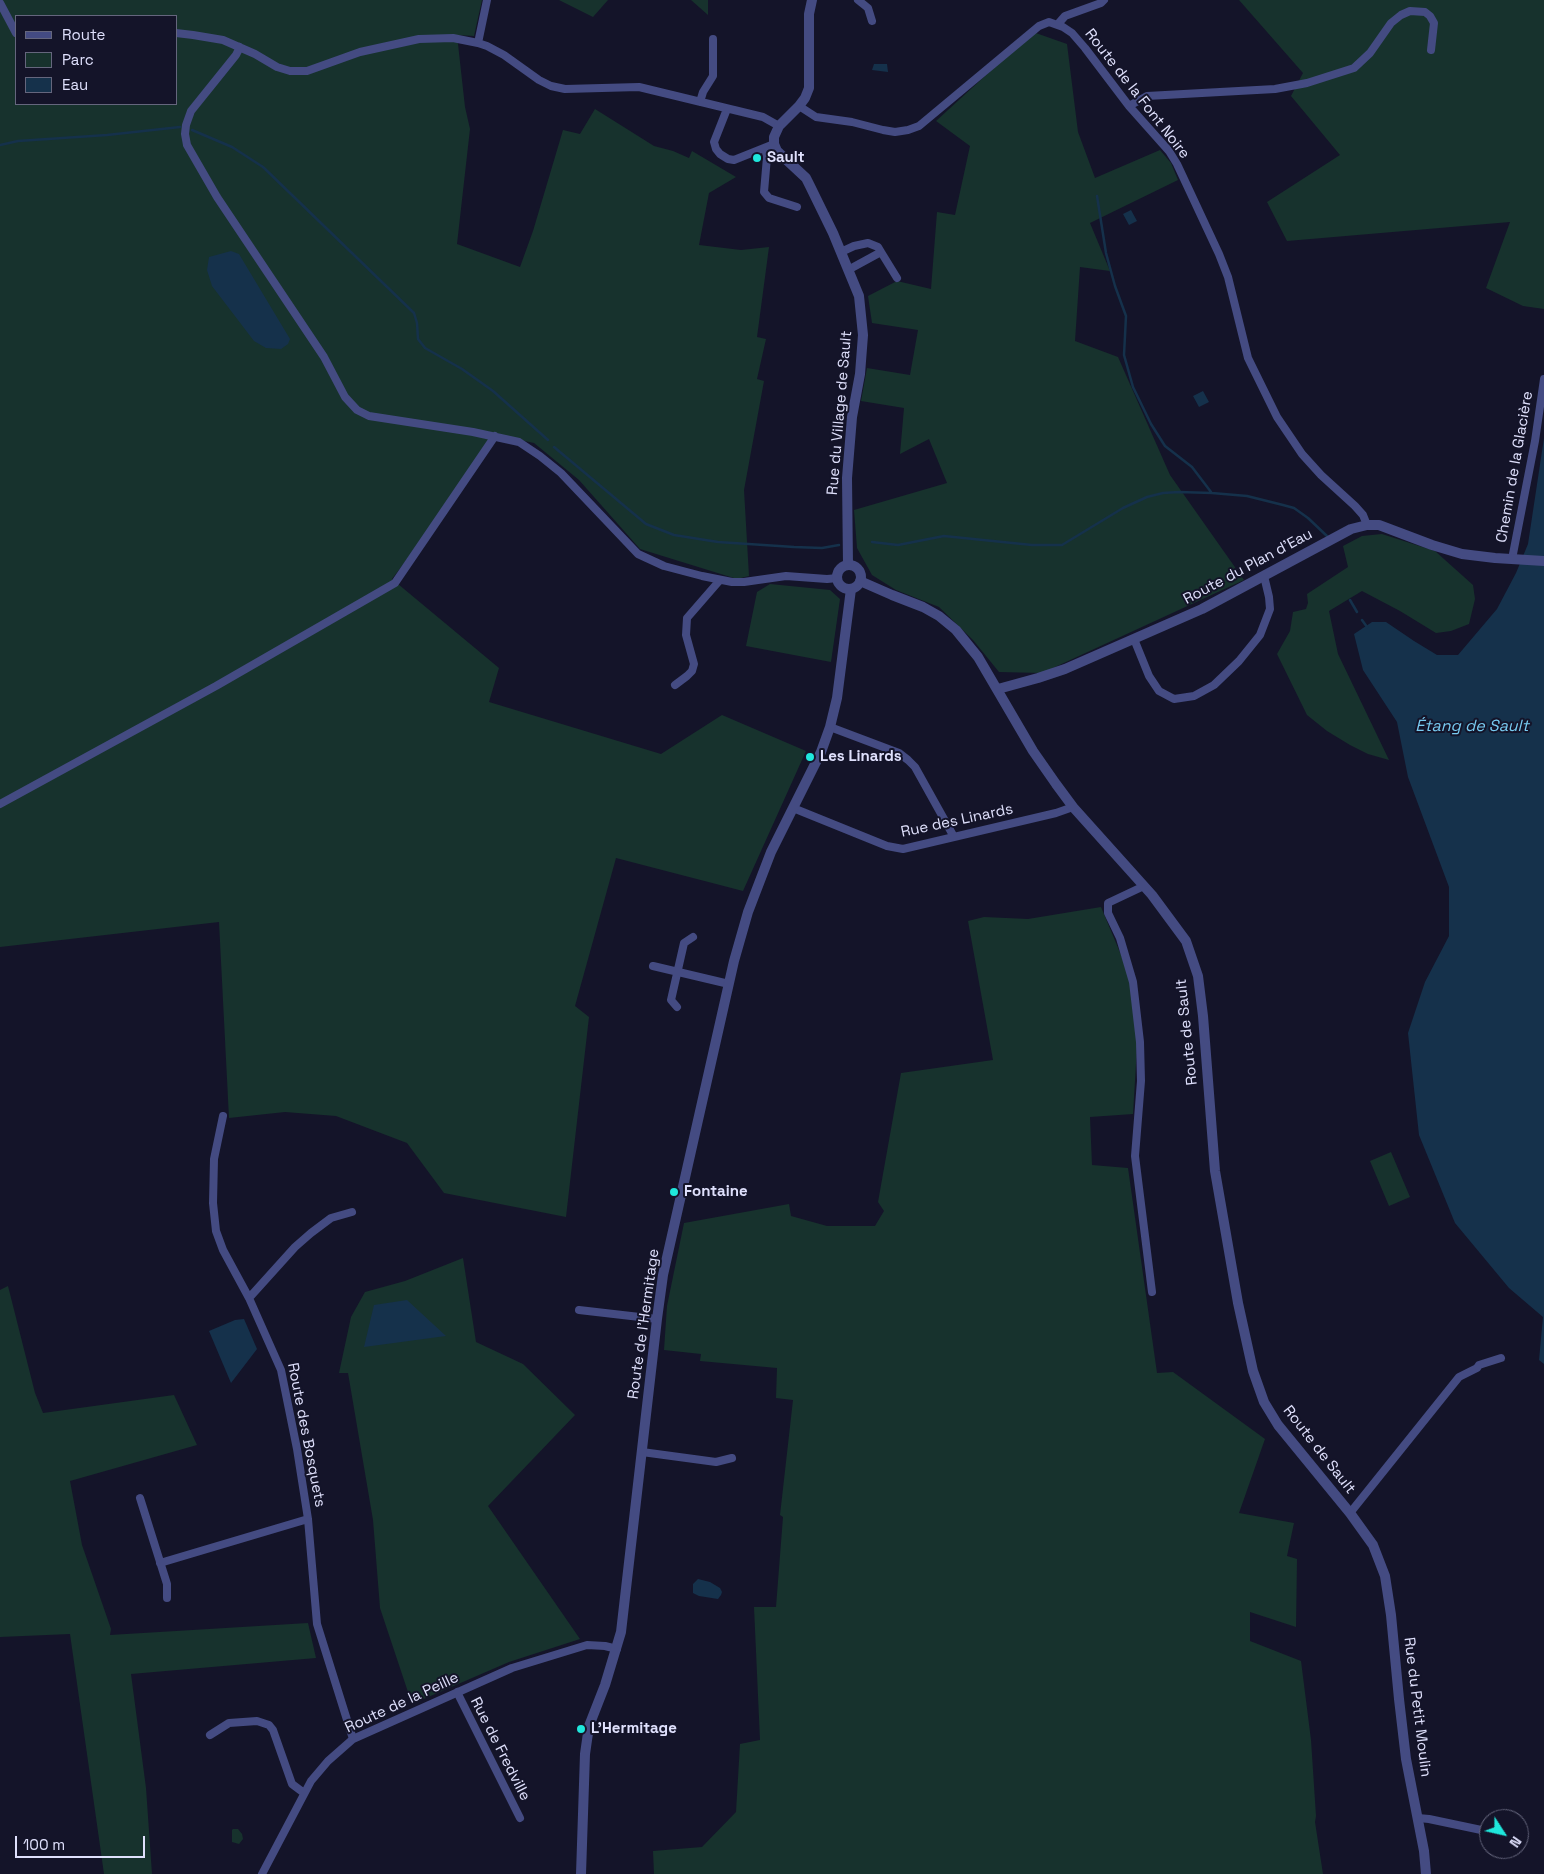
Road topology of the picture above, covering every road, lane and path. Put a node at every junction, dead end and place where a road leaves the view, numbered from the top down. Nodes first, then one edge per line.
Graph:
1 (487, 0) edge
2 (812, 0) edge
3 (858, 0) edge
4 (1104, 0) edge
5 (0, 3) edge
6 (872, 21) dead end
7 (1058, 24) junction
8 (15, 31) edge
9 (178, 34) edge
10 (713, 40) dead end
11 (478, 42) junction
12 (240, 47) junction
13 (1431, 50) dead end
14 (700, 102) junction
15 (799, 106) junction
16 (1129, 106) junction
17 (727, 109) junction
18 (780, 126) junction
19 (769, 146) junction
20 (797, 207) dead end
21 (841, 252) junction
22 (881, 252) junction
23 (848, 270) junction
24 (896, 278) dead end
25 (1544, 379) edge
26 (495, 436) junction
27 (1367, 525) junction
28 (1513, 559) junction
29 (1544, 561) edge
30 (848, 565) junction
31 (1264, 576) junction
32 (838, 578) junction
33 (720, 580) junction
34 (860, 581) junction
35 (851, 588) junction
36 (1134, 639) junction
37 (675, 685) dead end
38 (998, 689) junction
39 (830, 726) junction
40 (0, 804) edge
41 (1072, 807) junction
42 (793, 808) junction
43 (954, 837) junction
44 (1144, 886) junction
45 (694, 936) dead end
46 (653, 966) dead end
47 (678, 972) junction
48 (729, 984) junction
49 (676, 1007) dead end
50 (223, 1116) dead end
51 (352, 1212) dead end
52 (1152, 1292) dead end
53 (248, 1298) junction
54 (579, 1310) dead end
55 (656, 1318) junction
56 (1502, 1358) dead end
57 (642, 1452) junction
58 (732, 1458) dead end
59 (140, 1498) dead end
60 (1350, 1512) junction
61 (308, 1519) junction
62 (1373, 1545) joint
63 (160, 1563) junction
64 (167, 1598) dead end
65 (617, 1649) junction
66 (457, 1692) junction
67 (210, 1735) dead end
68 (353, 1739) junction
69 (304, 1793) junction
70 (520, 1818) dead end
71 (1418, 1818) junction
72 (1479, 1830) edge
73 (262, 1874) edge
74 (581, 1874) edge
75 (1426, 1874) edge

1 - 11 street
2 - 15 street
3 - 6 street
4 - 7 street
5 - 8 street
7 - 15 street
7 - 16 street, Route de la Font Noire
9 - 12 street
10 - 14 street
11 - 12 street
11 - 14 street
12 - 26 street
13 - 16 street
14 - 17 street
15 - 18 street
16 - 27 street, Route de la Font Noire
17 - 18 street
17 - 19 street
18 - 19 street
19 - 20 street
19 - 21 street, Rue du Village de Sault
21 - 22 street
21 - 23 street, Rue du Village de Sault
22 - 23 street
22 - 24 street
23 - 30 street, Rue du Village de Sault
25 - 28 street, Chemin de la Glacière
26 - 33 street
26 - 40 street
27 - 28 street
27 - 31 street, Route du Plan d'Eau
28 - 29 street
30 - 32 street
30 - 34 street
31 - 36 street, Route du Plan d'Eau
31 - 36 street
32 - 33 street
32 - 35 street
33 - 37 street
34 - 35 street
34 - 38 street, Route de Sault
35 - 39 street, Route de l'Hermitage
36 - 38 street, Route du Plan d'Eau
38 - 41 street, Route de Sault
39 - 42 street, Route de l'Hermitage
39 - 43 street
41 - 43 street, Rue des Linards
41 - 44 street, Route de Sault
42 - 43 street, Rue des Linards
42 - 48 street, Route de l'Hermitage
44 - 52 street
44 - 60 street, Route de Sault
45 - 47 street
46 - 47 street
47 - 48 street
47 - 49 street
48 - 55 street, Route de l'Hermitage
50 - 53 street, Route des Bosquets
51 - 53 street
53 - 61 street, Route des Bosquets
54 - 55 street
55 - 57 street, Route de l'Hermitage
56 - 60 street
57 - 58 street
57 - 65 street, Route de l'Hermitage
59 - 63 street
60 - 62 street, Route de Sault
61 - 63 street
61 - 68 street, Route des Bosquets
62 - 71 street, Rue du Petit Moulin
63 - 64 street
65 - 66 street, Route de la Peille
65 - 74 street, Route de l'Hermitage
66 - 68 street, Route de la Peille
66 - 70 street, Rue de Fredville
67 - 69 street
68 - 69 street, Route de la Peille
69 - 73 street, Route de la Peille
71 - 72 street
71 - 75 street, Rue du Petit Moulin

